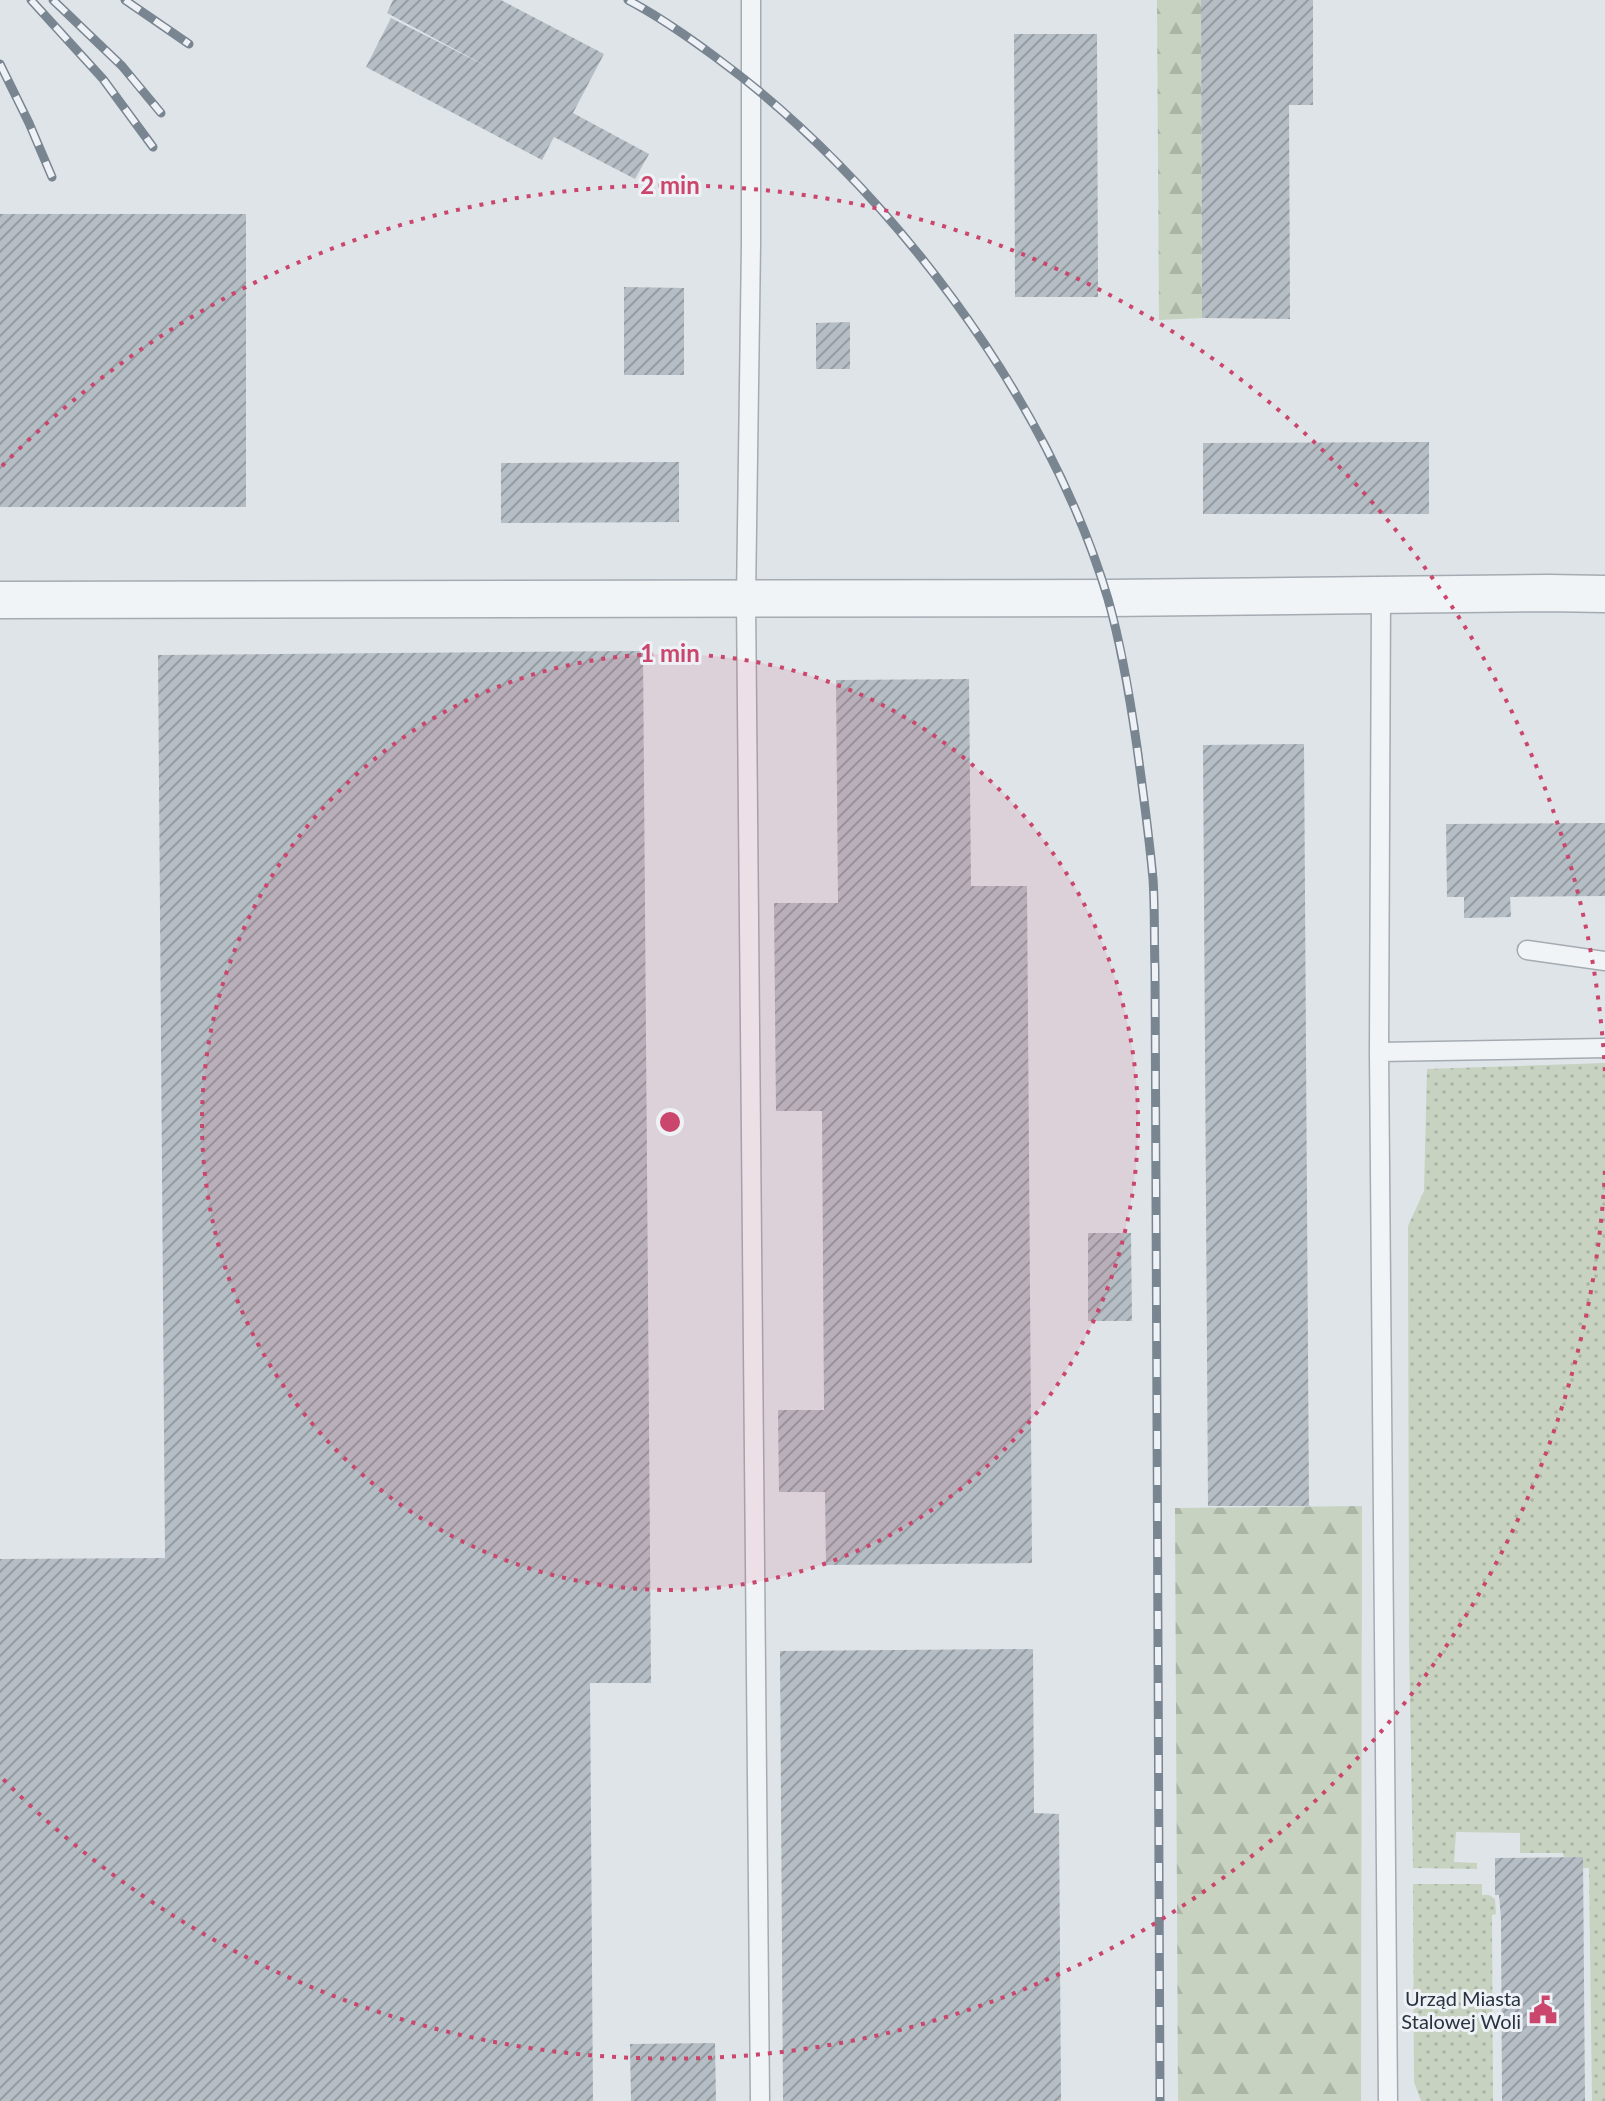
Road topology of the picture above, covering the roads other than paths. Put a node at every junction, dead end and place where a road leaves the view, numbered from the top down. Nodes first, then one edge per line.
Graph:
1 (751, 0) edge
2 (1605, 594) edge
3 (1381, 595) junction
4 (746, 599) junction
5 (0, 600) edge
6 (1527, 950) dead end
7 (1605, 961) edge
8 (1605, 1048) edge
9 (1379, 1052) junction
10 (760, 2101) edge
11 (1388, 2101) edge

1 - 4 lane
2 - 3 street
3 - 4 street
3 - 9 lane
4 - 5 street
4 - 10 lane
6 - 7 lane
8 - 9 lane
9 - 11 lane

